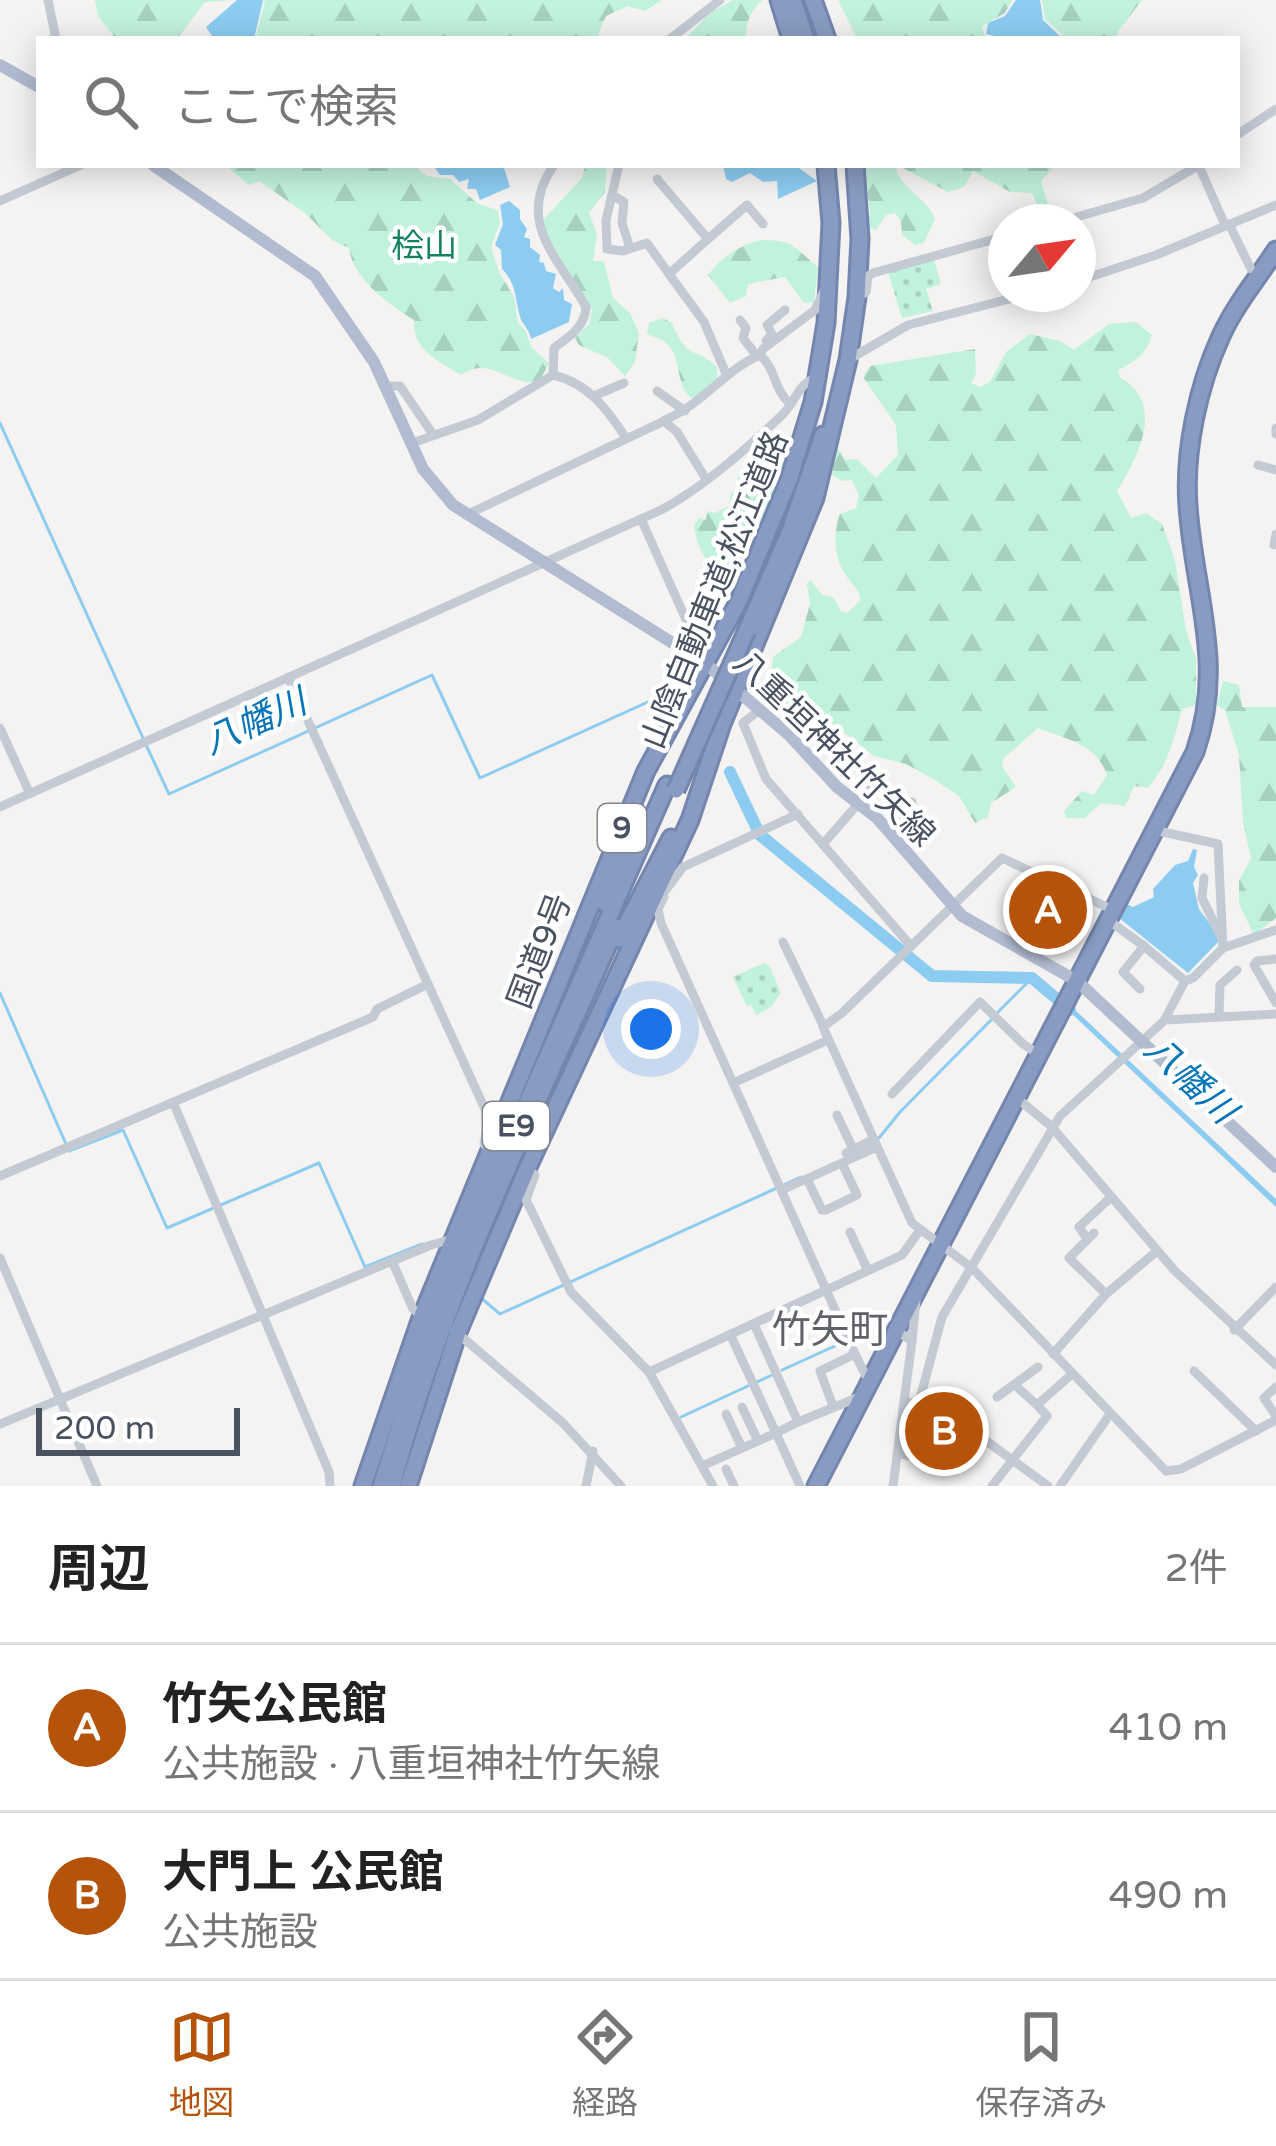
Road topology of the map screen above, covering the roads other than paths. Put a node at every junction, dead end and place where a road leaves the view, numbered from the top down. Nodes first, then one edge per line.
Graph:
1 (48, 0) edge
2 (720, 0) edge
3 (786, 0) edge
4 (813, 0) edge
5 (55, 36) edge
6 (674, 36) edge
7 (798, 36) edge
8 (825, 36) edge
9 (0, 64) edge
10 (36, 85) edge
11 (1276, 110) edge
12 (1240, 133) edge
13 (74, 168) edge
14 (157, 168) edge
15 (552, 168) edge
16 (618, 168) edge
17 (829, 168) edge
18 (829, 168) edge
19 (850, 168) edge
20 (850, 168) edge
21 (1194, 168) edge
22 (1200, 168) edge
23 (657, 179) dead end
24 (612, 195) junction
25 (0, 201) edge
26 (1276, 205) edge
27 (1096, 211) edge
28 (763, 224) dead end
29 (1227, 225) junction
30 (708, 239) junction
31 (988, 240) edge
32 (631, 248) junction
33 (1274, 258) edge
34 (1251, 269) dead end
35 (669, 274) junction
36 (1096, 275) edge
37 (830, 290) junction
38 (857, 297) junction
39 (988, 302) edge
40 (785, 310) dead end
41 (740, 320) dead end
42 (760, 353) junction
43 (848, 360) junction
44 (553, 375) junction
45 (727, 376) junction
46 (819, 377) junction
47 (624, 383) dead end
48 (386, 386) junction
49 (657, 391) dead end
50 (594, 396) junction
51 (791, 404) junction
52 (685, 411) junction
53 (664, 421) junction
54 (432, 433) junction
55 (626, 438) junction
56 (412, 442) junction
57 (1258, 465) dead end
58 (1276, 470) edge
59 (706, 479) junction
60 (466, 515) junction
61 (641, 519) junction
62 (545, 563) junction
63 (742, 628) junction
64 (706, 664) junction
65 (288, 677) junction
66 (736, 690) junction
67 (758, 711) junction
68 (0, 728) edge
69 (662, 748) junction
70 (714, 749) junction
71 (876, 784) dead end
72 (671, 788) junction
73 (30, 794) junction
74 (912, 802) dead end
75 (860, 803) junction
76 (0, 807) edge
77 (798, 814) junction
78 (885, 826) junction
79 (1154, 830) junction
80 (824, 843) junction
81 (1204, 878) dead end
82 (660, 895) junction
83 (952, 905) junction
84 (1111, 915) junction
85 (1276, 930) edge
86 (783, 942) dead end
87 (1223, 945) junction
88 (1144, 946) junction
89 (906, 951) junction
90 (1276, 959) edge
91 (1237, 970) dead end
92 (1077, 981) junction
93 (1185, 981) junction
94 (428, 984) junction
95 (1140, 989) dead end
96 (1276, 1004) edge
97 (1275, 1015) edge
98 (1219, 1016) junction
99 (1165, 1019) junction
100 (823, 1025) junction
101 (828, 1040) junction
102 (1140, 1041) junction
103 (1040, 1055) junction
104 (547, 1058) junction
105 (733, 1083) junction
106 (892, 1094) dead end
107 (1018, 1100) junction
108 (173, 1102) junction
109 (536, 1109) junction
110 (837, 1114) dead end
111 (1051, 1126) junction
112 (875, 1142) junction
113 (491, 1152) junction
114 (847, 1155) junction
115 (1276, 1167) edge
116 (525, 1168) junction
117 (0, 1176) edge
118 (807, 1179) junction
119 (781, 1188) junction
120 (1111, 1197) junction
121 (920, 1231) junction
122 (850, 1232) dead end
123 (453, 1239) junction
124 (943, 1243) junction
125 (825, 1250) dead end
126 (1157, 1251) junction
127 (812, 1256) junction
128 (0, 1258) edge
129 (392, 1261) junction
130 (834, 1268) dead end
131 (972, 1268) junction
132 (868, 1271) junction
133 (820, 1274) junction
134 (1276, 1287) edge
135 (826, 1290) junction
136 (1106, 1294) junction
137 (264, 1313) junction
138 (423, 1318) junction
139 (754, 1324) junction
140 (454, 1330) junction
141 (1234, 1330) junction
142 (730, 1334) junction
143 (904, 1336) junction
144 (855, 1354) junction
145 (1053, 1354) junction
146 (1276, 1365) edge
147 (1038, 1367) dead end
148 (1194, 1371) dead end
149 (649, 1372) junction
150 (1072, 1374) junction
151 (1015, 1385) junction
152 (1276, 1387) edge
153 (868, 1388) junction
154 (997, 1397) dead end
155 (60, 1400) junction
156 (904, 1400) junction
157 (1037, 1405) junction
158 (833, 1406) junction
159 (918, 1406) junction
160 (742, 1407) dead end
161 (726, 1414) dead end
162 (1110, 1414) junction
163 (1276, 1418) edge
164 (798, 1423) junction
165 (0, 1424) edge
166 (964, 1428) junction
167 (1256, 1431) junction
168 (776, 1433) junction
169 (758, 1441) junction
170 (742, 1448) junction
171 (593, 1451) junction
172 (897, 1454) junction
173 (1010, 1460) junction
174 (703, 1466) junction
175 (726, 1469) dead end
176 (97, 1486) edge
177 (330, 1486) edge
178 (363, 1486) edge
179 (381, 1486) edge
180 (392, 1486) edge
181 (407, 1486) edge
182 (586, 1486) edge
183 (621, 1486) edge
184 (713, 1486) edge
185 (734, 1486) edge
186 (800, 1486) edge
187 (816, 1486) edge
188 (893, 1486) edge
189 (992, 1486) edge
190 (1048, 1486) edge
191 (1060, 1486) edge

1 - 5 street
2 - 6 street
3 - 7 highway
4 - 8 highway
9 - 10 main road
11 - 12 street
13 - 25 street
14 - 48 main road, 八重垣神社竹矢線
15 - 44 street
16 - 24 street
17 - 63 highway, 山陰自動車道;松江道路 / E9
18 - 37 highway, 国道9号 / 9
19 - 38 highway, 9
20 - 63 highway, 山陰自動車道;松江道路 / E9
21 - 27 street
22 - 29 street
23 - 30 street
24 - 32 street
24 - 32 street
26 - 29 street
28 - 30 street
29 - 34 street
29 - 36 street
30 - 35 street
31 - 38 street
32 - 35 street
33 - 79 highway
35 - 45 street
37 - 42 street
37 - 46 highway, 国道9号 / 9
38 - 43 highway, 9
39 - 43 street
40 - 42 street
41 - 42 street
42 - 45 street
42 - 51 street
43 - 66 highway, 9
44 - 50 street
44 - 54 street
45 - 52 street
46 - 51 street
46 - 64 highway, 国道9号 / 9
47 - 50 street
48 - 54 street
48 - 56 main road, 八重垣神社竹矢線
49 - 52 street
50 - 55 street
51 - 59 street
52 - 53 street
53 - 55 street
53 - 59 street
54 - 56 street
55 - 60 street
56 - 60 main road, 八重垣神社竹矢線
57 - 58 street
59 - 61 street
60 - 62 main road, 八重垣神社竹矢線
61 - 62 street
61 - 64 street
62 - 64 main road, 八重垣神社竹矢線
62 - 65 street
63 - 72 highway, 山陰自動車道;松江道路 / E9
64 - 66 main road, 八重垣神社竹矢線
64 - 69 highway, 国道9号 / 9
65 - 73 street
65 - 94 street
66 - 67 main road, 八重垣神社竹矢線
66 - 70 highway, 9
67 - 75 main road, 八重垣神社竹矢線
67 - 77 street
68 - 73 street
69 - 104 highway
69 - 113 highway, 国道9号 / 9
70 - 82 highway, 9
70 - 109 highway
71 - 75 street
72 - 104 highway, 山陰自動車道;松江道路 / E9
72 - 109 highway, 山陰自動車道;松江道路 / E9
73 - 76 street
74 - 78 street
75 - 78 main road, 八重垣神社竹矢線
75 - 80 street
77 - 80 street
77 - 82 street
78 - 83 main road, 八重垣神社竹矢線
79 - 84 highway
79 - 87 street
80 - 89 street
81 - 87 street
82 - 105 street
82 - 116 highway, 9
83 - 84 street
83 - 89 street
83 - 92 main road, 八重垣神社竹矢線
84 - 88 street
84 - 92 highway
85 - 87 street
86 - 100 street
87 - 93 street
88 - 93 street
88 - 95 street
89 - 100 street
90 - 96 street
91 - 98 street
92 - 102 main road, 八重垣神社竹矢線
92 - 103 highway
93 - 99 street
94 - 108 street
94 - 113 street
96 - 97 street
97 - 98 street
98 - 99 street
99 - 102 street
100 - 101 street
101 - 105 street
101 - 112 street
102 - 111 street
102 - 115 main road, 八重垣神社竹矢線
103 - 106 street
103 - 107 highway
104 - 179 highway, 山陰自動車道;松江道路 / E9
105 - 119 street
107 - 111 street
107 - 124 highway
108 - 117 street
108 - 137 street
109 - 180 highway, 山陰自動車道;松江道路 / E9
110 - 114 street
111 - 120 street
111 - 131 street
112 - 114 street
112 - 114 street
112 - 121 street
113 - 123 highway, 国道9号 / 9
114 - 118 street
114 - 118 street
116 - 140 highway, 9
116 - 149 street
118 - 119 street
119 - 127 street
120 - 126 street
120 - 136 street
121 - 124 street
121 - 132 street
122 - 132 street
123 - 129 street
123 - 138 highway, 国道9号 / 9
124 - 131 street
124 - 143 highway
125 - 127 street
126 - 136 street
126 - 141 street
127 - 133 street
128 - 155 street
129 - 137 street
129 - 138 street
130 - 133 street
131 - 145 street
131 - 159 street
132 - 135 street
133 - 135 street
134 - 141 street
135 - 139 street
135 - 144 street
136 - 145 street
137 - 155 street
137 - 177 street
138 - 178 highway, 国道9号 / 9
139 - 142 street
139 - 164 street
140 - 171 street
140 - 181 highway, 9
141 - 146 street
142 - 149 street
142 - 168 street
143 - 153 highway
143 - 156 street
144 - 153 street
144 - 158 street
145 - 150 street
147 - 151 street
148 - 167 street
149 - 174 street
150 - 157 street
150 - 162 street
151 - 154 street
151 - 157 street
152 - 163 street
153 - 158 street
153 - 187 highway
155 - 165 street
155 - 176 street
156 - 159 street
156 - 172 street
157 - 173 street
158 - 164 street
159 - 166 street
160 - 169 street
161 - 170 street
162 - 167 street
162 - 191 street
163 - 167 street
164 - 168 street
166 - 172 street
166 - 173 street
168 - 169 street
168 - 186 street
169 - 170 street
170 - 174 street
171 - 182 street
171 - 183 street
172 - 188 street
173 - 189 street
173 - 190 street
174 - 184 street
175 - 185 street

